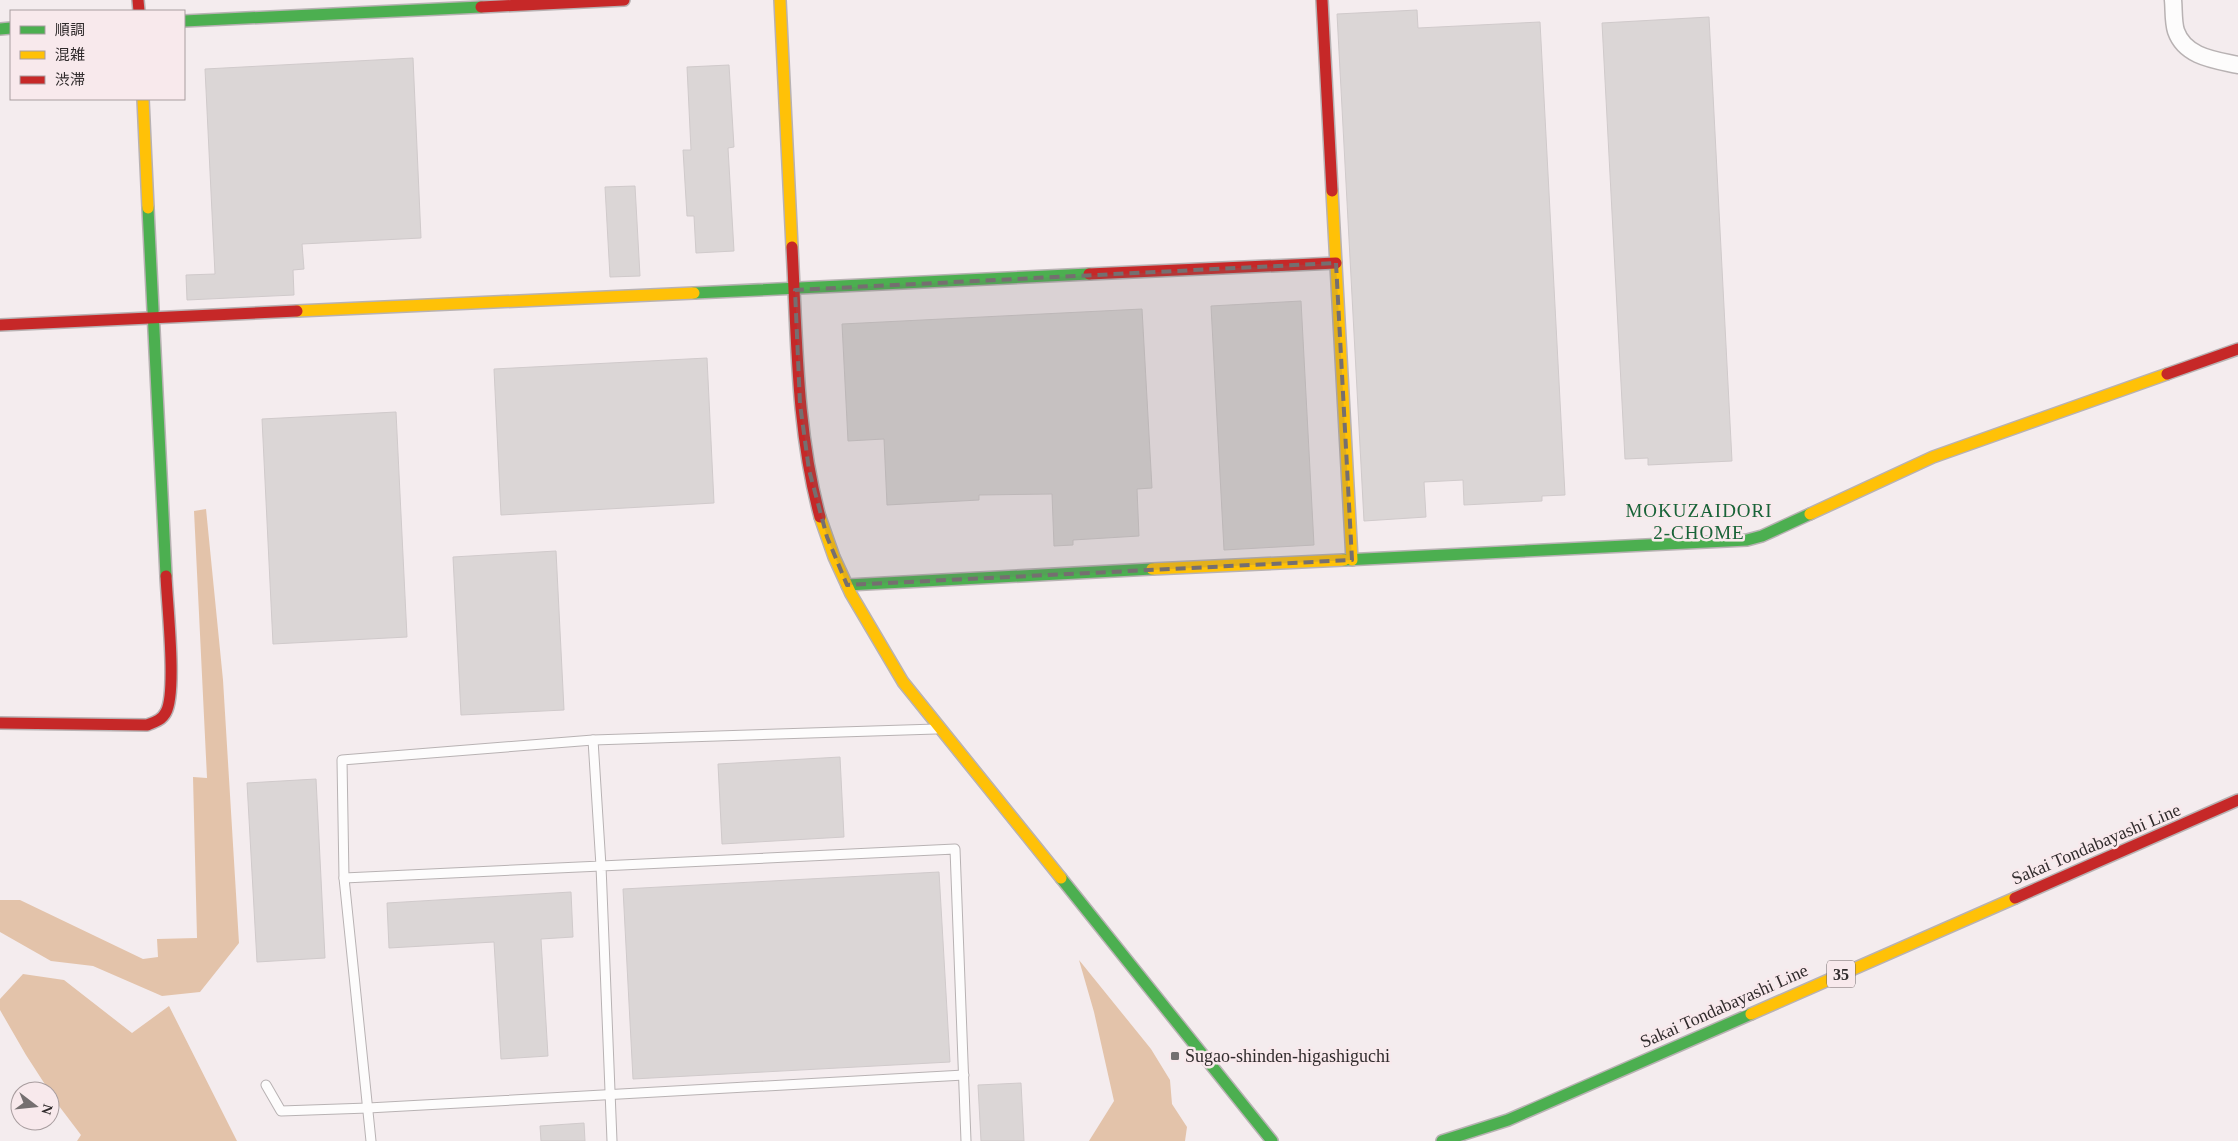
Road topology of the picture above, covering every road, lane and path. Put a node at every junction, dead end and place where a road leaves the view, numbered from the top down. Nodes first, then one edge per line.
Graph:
1 (624, 0) edge
2 (780, 0) edge
3 (1322, 0) edge
4 (2173, 0) edge
5 (503, 3) edge
6 (185, 21) edge
7 (2238, 65) edge
8 (143, 100) edge
9 (1336, 263) junction
10 (795, 290) junction
11 (154, 318) junction
12 (0, 325) edge
13 (2238, 349) edge
14 (1352, 560) junction
15 (847, 585) junction
16 (0, 723) edge
17 (938, 729) junction
18 (593, 740) junction
19 (2238, 800) edge
20 (601, 866) junction
21 (344, 878) junction
22 (964, 1075) junction
23 (266, 1085) dead end
24 (610, 1095) junction
25 (368, 1108) junction
26 (371, 1141) edge
27 (612, 1141) edge
28 (966, 1141) edge
29 (1272, 1141) edge
30 (1442, 1141) edge

1 - 5 street
2 - 10 street
3 - 9 street
4 - 7 street
5 - 6 street
8 - 11 street
9 - 10 street
9 - 14 street
10 - 11 street
10 - 15 street
11 - 12 street
11 - 16 street
13 - 14 street
14 - 15 street
15 - 17 street
17 - 18 lane
17 - 29 street
18 - 20 lane
18 - 21 lane
19 - 30 street, Sakai Tondabayashi Line / 35
20 - 21 lane
20 - 22 lane
20 - 24 lane
21 - 25 lane
22 - 24 lane
22 - 28 lane
23 - 25 lane
24 - 25 lane
24 - 27 lane
25 - 26 lane

